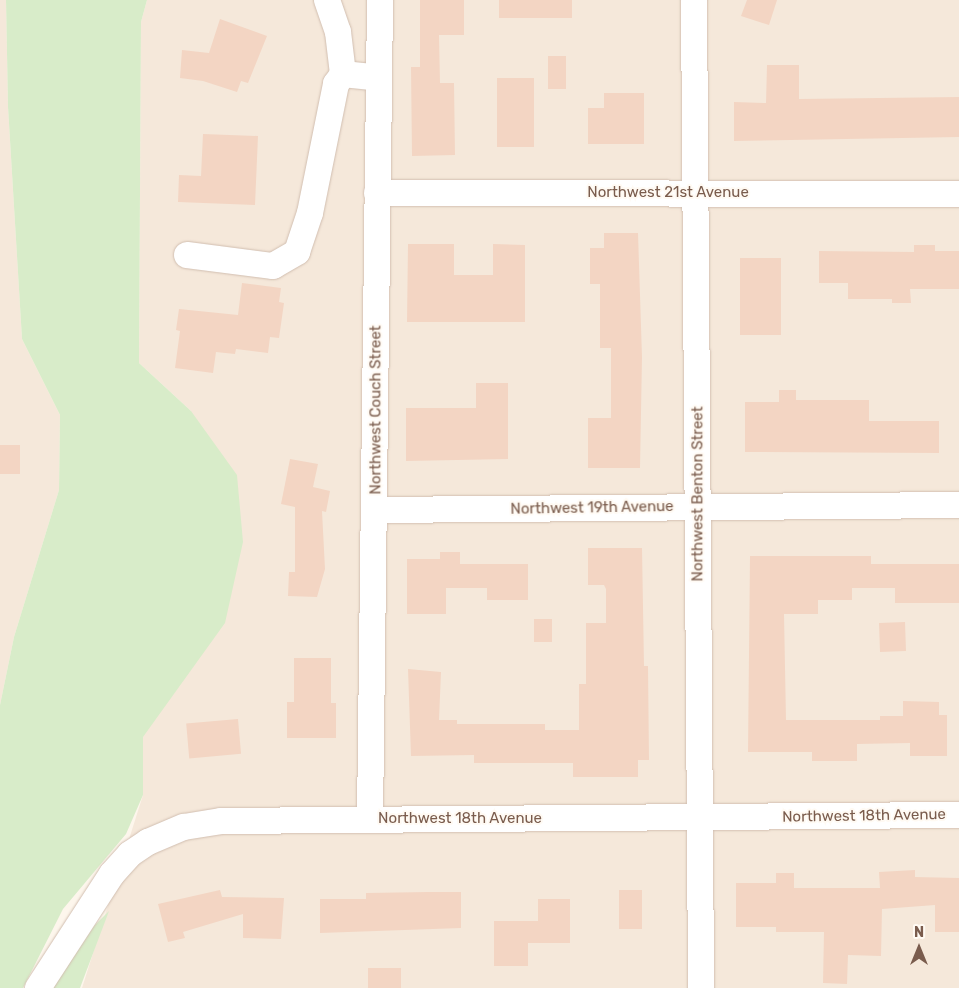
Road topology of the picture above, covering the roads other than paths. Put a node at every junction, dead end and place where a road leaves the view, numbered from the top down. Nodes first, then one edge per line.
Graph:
1 (327, 0) edge
2 (380, 0) edge
3 (694, 0) edge
4 (344, 74) junction
5 (379, 78) junction
6 (377, 193) junction
7 (695, 193) junction
8 (959, 194) edge
9 (187, 255) dead end
10 (959, 505) edge
11 (698, 507) junction
12 (375, 510) junction
13 (959, 815) edge
14 (700, 817) junction
15 (370, 820) junction
16 (38, 988) edge
17 (701, 988) edge

1 - 4 street
2 - 5 street, Northwest Couch Street
3 - 7 street, Northwest Benton Street
4 - 5 street
4 - 9 street
5 - 6 street, Northwest Couch Street
6 - 7 street, Northwest 21st Avenue
6 - 12 street, Northwest Couch Street
7 - 8 street, Northwest 21st Avenue
7 - 11 street, Northwest Benton Street
10 - 11 street, Northwest 19th Avenue
11 - 12 street, Northwest 19th Avenue
11 - 14 street, Northwest Benton Street
12 - 15 street, Northwest Couch Street
13 - 14 street, Northwest 18th Avenue
14 - 15 street, Northwest 18th Avenue
14 - 17 street, Northwest Benton Street
15 - 16 street, Northwest 18th Avenue

